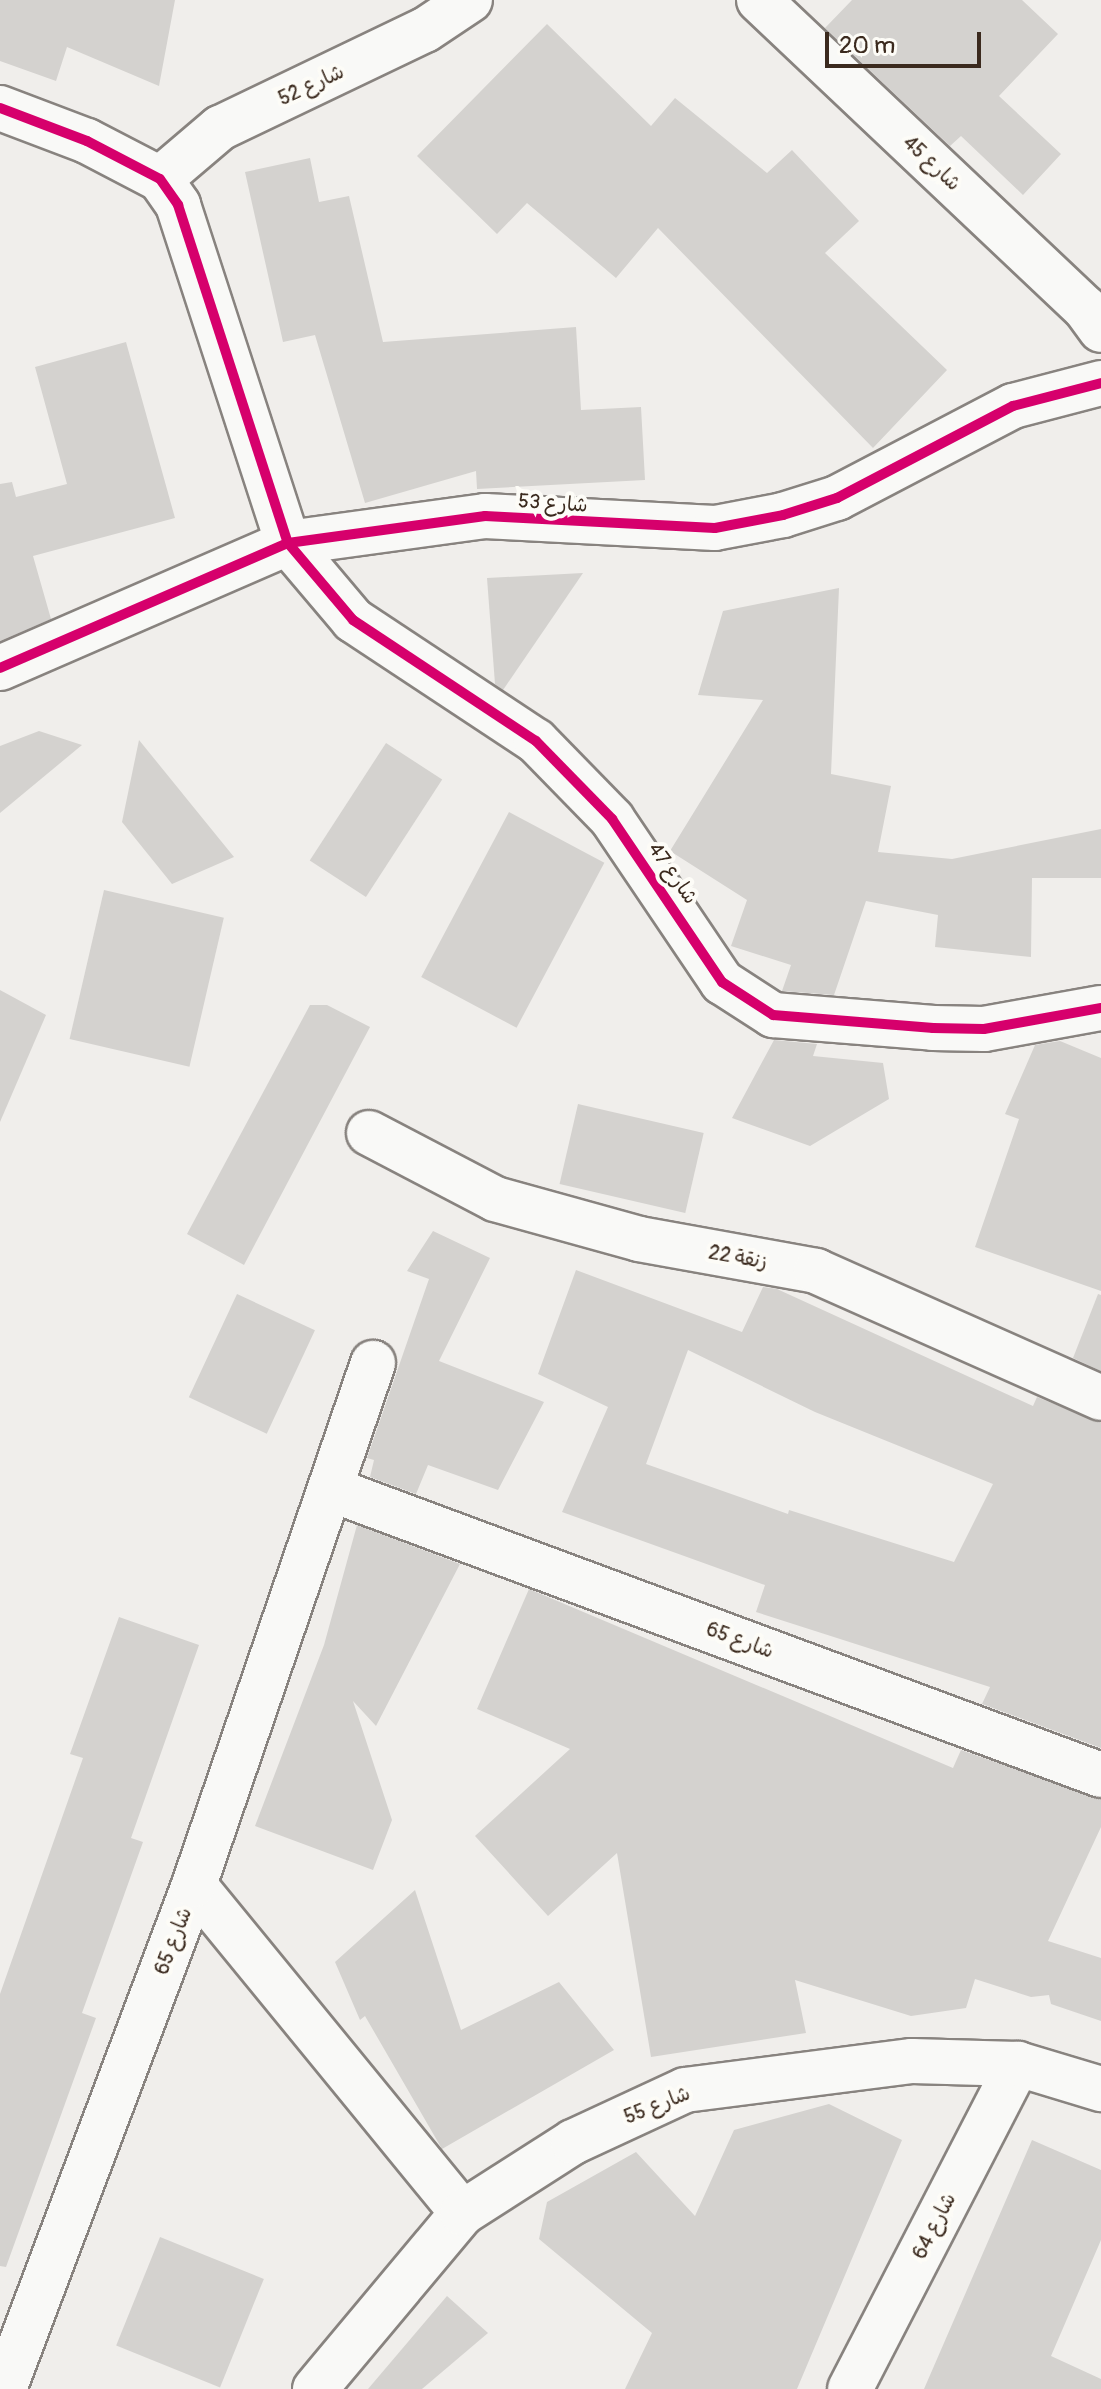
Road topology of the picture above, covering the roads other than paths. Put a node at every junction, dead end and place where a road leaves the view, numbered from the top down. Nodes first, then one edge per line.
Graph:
1 (470, 0) edge
2 (759, 0) edge
3 (0, 108) edge
4 (160, 179) junction
5 (1096, 309) edge
6 (1101, 383) edge
7 (288, 543) junction
8 (0, 668) edge
9 (1101, 1008) edge
10 (369, 1133) dead end
11 (373, 1363) dead end
12 (1101, 1398) edge
13 (333, 1490) junction
14 (1101, 1775) edge
15 (194, 1885) junction
16 (1018, 2064) junction
17 (1101, 2089) edge
18 (462, 2213) junction
19 (4, 2389) edge
20 (315, 2389) edge
21 (850, 2389) edge

1 - 4 street, شارع 52
2 - 5 street, شارع 45
3 - 4 street
4 - 7 street
6 - 7 street, شارع 53
7 - 8 street, شارع 53
7 - 9 street, شارع 47
10 - 12 street, زنقة 22
11 - 13 street, شارع 65
13 - 14 street, شارع 65
13 - 15 street, شارع 65
15 - 18 street
15 - 19 street, شارع 65
16 - 17 street, شارع 55
16 - 18 street, شارع 55
16 - 21 street, شارع 64
18 - 20 street, شارع 55

